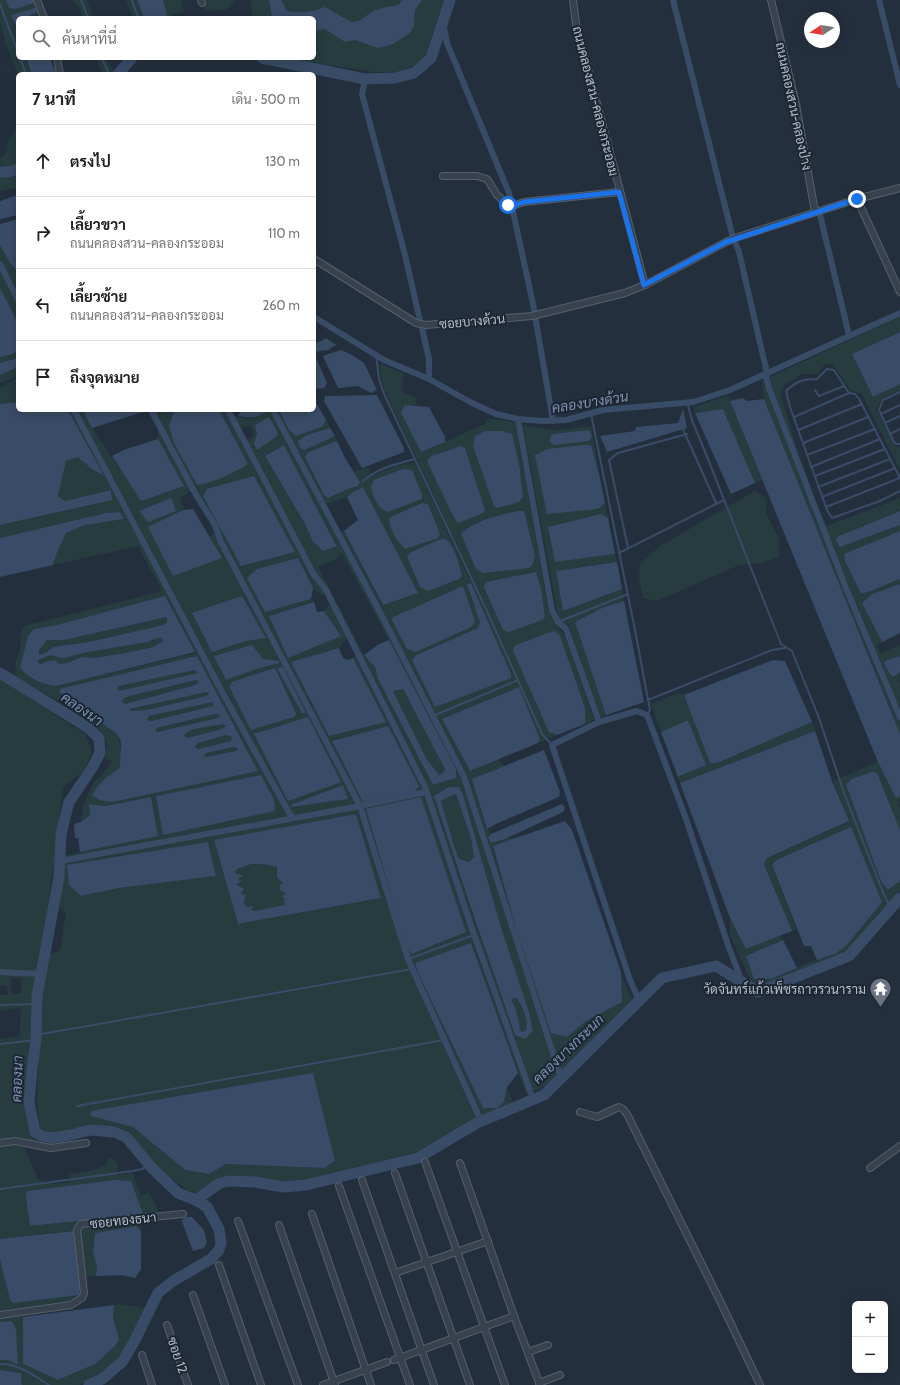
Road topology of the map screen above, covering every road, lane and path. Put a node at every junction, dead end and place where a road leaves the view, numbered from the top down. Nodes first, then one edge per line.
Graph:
1 (37, 0) edge
2 (572, 0) edge
3 (771, 0) edge
4 (43, 16) edge
5 (57, 60) edge
6 (60, 72) edge
7 (443, 176) dead end
8 (900, 188) edge
9 (619, 192) junction
10 (857, 199) junction
11 (815, 212) junction
12 (316, 260) edge
13 (644, 285) junction
14 (900, 292) edge
15 (580, 1112) dead end
16 (0, 1143) edge
17 (86, 1143) dead end
18 (900, 1146) edge
19 (425, 1162) dead end
20 (460, 1163) dead end
21 (870, 1168) dead end
22 (395, 1173) dead end
23 (362, 1180) dead end
24 (339, 1186) dead end
25 (183, 1214) dead end
26 (312, 1214) dead end
27 (238, 1221) dead end
28 (279, 1225) dead end
29 (488, 1241) junction
30 (456, 1251) junction
31 (426, 1262) junction
32 (219, 1266) dead end
33 (395, 1273) junction
34 (193, 1295) dead end
35 (0, 1315) edge
36 (514, 1316) junction
37 (167, 1325) dead end
38 (483, 1328) junction
39 (452, 1339) junction
40 (548, 1345) dead end
41 (421, 1350) junction
42 (528, 1352) junction
43 (142, 1356) dead end
44 (397, 1358) junction
45 (387, 1362) dead end
46 (366, 1370) junction
47 (560, 1376) dead end
48 (334, 1383) edge
49 (540, 1384) edge
50 (152, 1385) edge
51 (188, 1385) edge
52 (225, 1385) edge
53 (261, 1385) edge
54 (298, 1385) edge
55 (324, 1385) edge
56 (371, 1385) edge
57 (410, 1385) edge
58 (434, 1385) edge
59 (470, 1385) edge
60 (505, 1385) edge
61 (760, 1385) edge

1 - 4 street
2 - 9 street, ถนนคลองสวน-คลองกระออม
3 - 11 street, ถนนคลองสวน-คลองป่าง
5 - 6 street
7 - 9 street
8 - 10 street
9 - 13 street, ถนนคลองสวน-คลองกระออม
10 - 11 street
10 - 14 street
11 - 13 street
12 - 13 street, ซอยบางด้วน
15 - 61 street
16 - 17 street
18 - 21 street
19 - 30 street
20 - 29 street
22 - 31 street
23 - 33 street
24 - 44 street
25 - 35 street, ซอยทองธนา
26 - 46 street
27 - 54 street
28 - 48 street
29 - 30 street
29 - 36 street
30 - 31 street
30 - 38 street
31 - 33 street
31 - 39 street
32 - 53 street
33 - 41 street
34 - 52 street
36 - 38 street
36 - 42 street
37 - 51 street, ซอย 12
38 - 39 street
38 - 60 street
39 - 41 street
39 - 59 street
40 - 42 street
41 - 44 street
41 - 58 street
42 - 49 street
43 - 50 street
44 - 57 street
45 - 46 street
46 - 48 street
46 - 56 street
47 - 49 street
48 - 55 street

